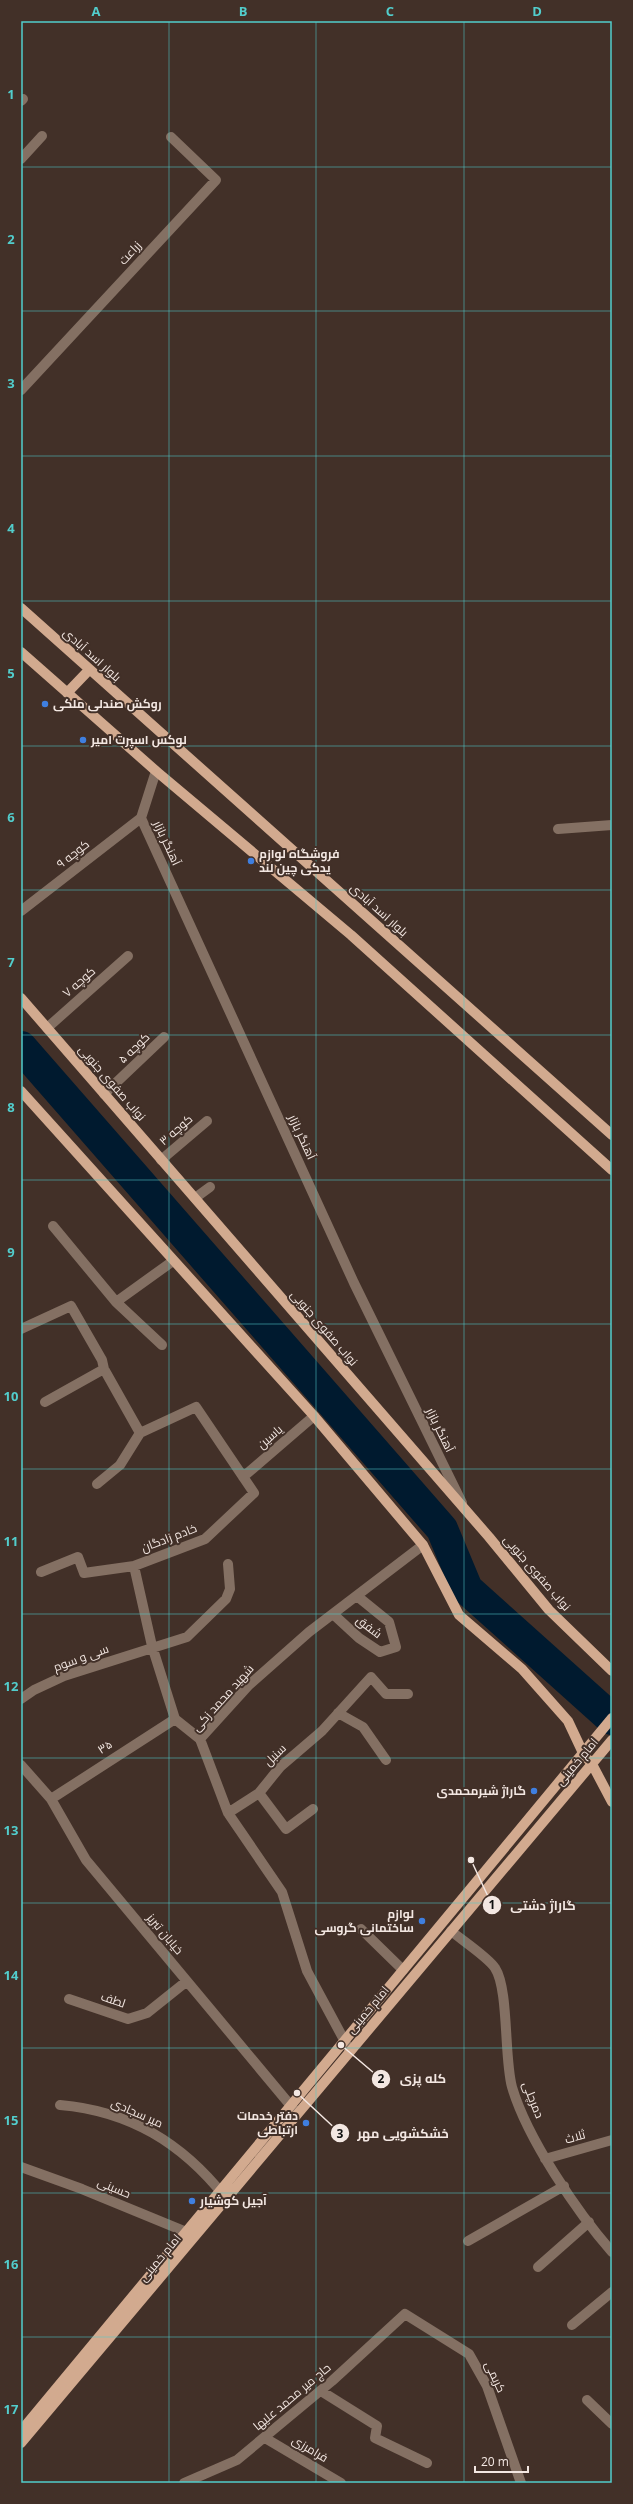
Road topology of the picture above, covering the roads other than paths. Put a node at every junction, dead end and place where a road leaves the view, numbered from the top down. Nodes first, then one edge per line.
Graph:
1 (42, 136) dead end
2 (171, 137) dead end
3 (21, 159) edge
4 (21, 390) edge
5 (21, 608) edge
6 (21, 652) edge
7 (89, 670) junction
8 (67, 693) junction
9 (156, 771) junction
10 (141, 818) junction
11 (612, 825) edge
12 (558, 829) dead end
13 (21, 912) edge
14 (128, 956) dead end
15 (21, 998) edge
16 (47, 1028) junction
17 (164, 1036) dead end
18 (21, 1091) edge
19 (104, 1094) junction
20 (207, 1121) dead end
21 (612, 1135) edge
22 (161, 1160) junction
23 (612, 1170) edge
24 (210, 1187) dead end
25 (195, 1198) junction
26 (53, 1226) dead end
27 (173, 1261) junction
28 (116, 1302) junction
29 (21, 1329) edge
30 (162, 1345) dead end
31 (104, 1369) junction
32 (45, 1402) dead end
33 (314, 1416) junction
34 (140, 1433) junction
35 (242, 1477) junction
36 (97, 1484) dead end
37 (465, 1510) junction
38 (423, 1545) junction
39 (228, 1564) dead end
40 (134, 1566) junction
41 (41, 1572) dead end
42 (357, 1596) junction
43 (333, 1614) junction
44 (152, 1646) junction
45 (612, 1671) edge
46 (408, 1694) dead end
47 (21, 1699) edge
48 (338, 1714) junction
49 (612, 1718) edge
50 (175, 1719) junction
51 (200, 1739) junction
52 (612, 1740) edge
53 (584, 1755) junction
54 (386, 1760) dead end
55 (592, 1764) junction
56 (21, 1765) edge
57 (259, 1792) junction
58 (51, 1799) junction
59 (612, 1802) edge
60 (313, 1809) dead end
61 (228, 1813) junction
62 (442, 1924) junction
63 (361, 1930) dead end
64 (451, 1931) junction
65 (403, 1970) junction
66 (187, 1981) junction
67 (69, 1998) dead end
68 (343, 2042) junction
69 (350, 2051) junction
70 (60, 2105) dead end
71 (291, 2106) junction
72 (298, 2114) junction
73 (612, 2140) edge
74 (546, 2159) junction
75 (21, 2167) edge
76 (564, 2186) junction
77 (223, 2195) junction
78 (589, 2222) junction
79 (185, 2233) junction
80 (195, 2236) junction
81 (607, 2239) edge
82 (468, 2242) dead end
83 (612, 2252) edge
84 (538, 2267) dead end
85 (612, 2292) edge
86 (405, 2314) joint
87 (572, 2325) dead end
88 (321, 2391) junction
89 (587, 2400) dead end
90 (612, 2424) edge
91 (21, 2430) edge
92 (265, 2438) junction
93 (21, 2442) edge
94 (427, 2463) dead end
95 (184, 2483) edge
96 (341, 2483) edge
97 (521, 2483) edge

1 - 3 street
2 - 4 street, زراعت
5 - 7 main road, بلوار اسد آبادی
6 - 8 main road
7 - 8 main road
7 - 21 main road, بلوار اسد آبادی
8 - 9 main road
9 - 10 street, آهنگر بازار
9 - 23 main road
10 - 13 street, کوچه ۹
10 - 37 street, آهنگر بازار
11 - 12 street
14 - 16 street, کوچه ۷
15 - 16 main road, نواب صفوی جنوبی
16 - 19 main road, نواب صفوی جنوبی
17 - 19 street, کوچه ۵
18 - 27 main road
19 - 22 main road, نواب صفوی جنوبی
20 - 22 street, کوچه ۳
22 - 25 main road, نواب صفوی جنوبی
24 - 25 street
25 - 37 main road, نواب صفوی جنوبی
26 - 28 street
27 - 28 street
27 - 33 main road
28 - 30 street
29 - 31 street
31 - 32 street
31 - 34 street
33 - 35 street, یاسین
33 - 38 main road
34 - 35 street, خادم زادگان
34 - 36 street
35 - 40 street, خادم زادگان
37 - 45 main road, نواب صفوی جنوبی
38 - 42 street, شهید محمد زکی
38 - 53 main road
39 - 44 street, سی و سوم
40 - 41 street
40 - 44 street
42 - 43 street, شهید محمد زکی
42 - 43 street, شفق
43 - 51 street, شهید محمد زکی
44 - 47 street, سی و سوم
44 - 50 street
46 - 48 street, سنبل
48 - 54 street
48 - 57 street, سنبل
49 - 53 main road, امام خمینی
50 - 51 street
50 - 58 street, ۳۵
51 - 61 street, شهید محمد زکی
52 - 55 main road, امام خمینی
53 - 55 main road
53 - 62 main road, امام خمینی
55 - 59 main road
55 - 64 main road, امام خمینی
56 - 58 street, خیابان تبریز
57 - 60 street
57 - 61 street, سنبل
58 - 66 street, خیابان تبریز
61 - 68 street, شهید محمد زکی
62 - 64 main road
62 - 65 main road, امام خمینی
63 - 65 street
64 - 69 main road, امام خمینی
64 - 74 street, دمرچلی
65 - 68 main road, امام خمینی
66 - 67 street, لطف
66 - 71 street, خیابان تبریز
68 - 69 street, شهید محمد زکی
68 - 71 main road, امام خمینی
69 - 72 main road, امام خمینی
70 - 77 street, میر سجادی
71 - 72 street, خیابان تبریز
71 - 77 main road, امام خمینی
72 - 77 main road, امام خمینی
73 - 74 street, ثلاث
74 - 76 street, دمرچلی
75 - 79 street, حسینی
76 - 78 street, دمرچلی
76 - 82 street
77 - 79 main road, امام خمینی
77 - 80 main road, امام خمینی
78 - 81 street, دمرچلی
78 - 84 street
79 - 80 street, حسینی
79 - 91 main road, امام خمینی
80 - 93 main road, امام خمینی
81 - 83 street, دمرچلی
85 - 87 street
86 - 88 street, حاج میر محمد علیها
86 - 97 street, کریمی
88 - 92 street, حاج میر محمد علیها
88 - 94 street
89 - 90 street
92 - 95 street, حاج میر محمد علیها
92 - 96 street, فرامرزی

